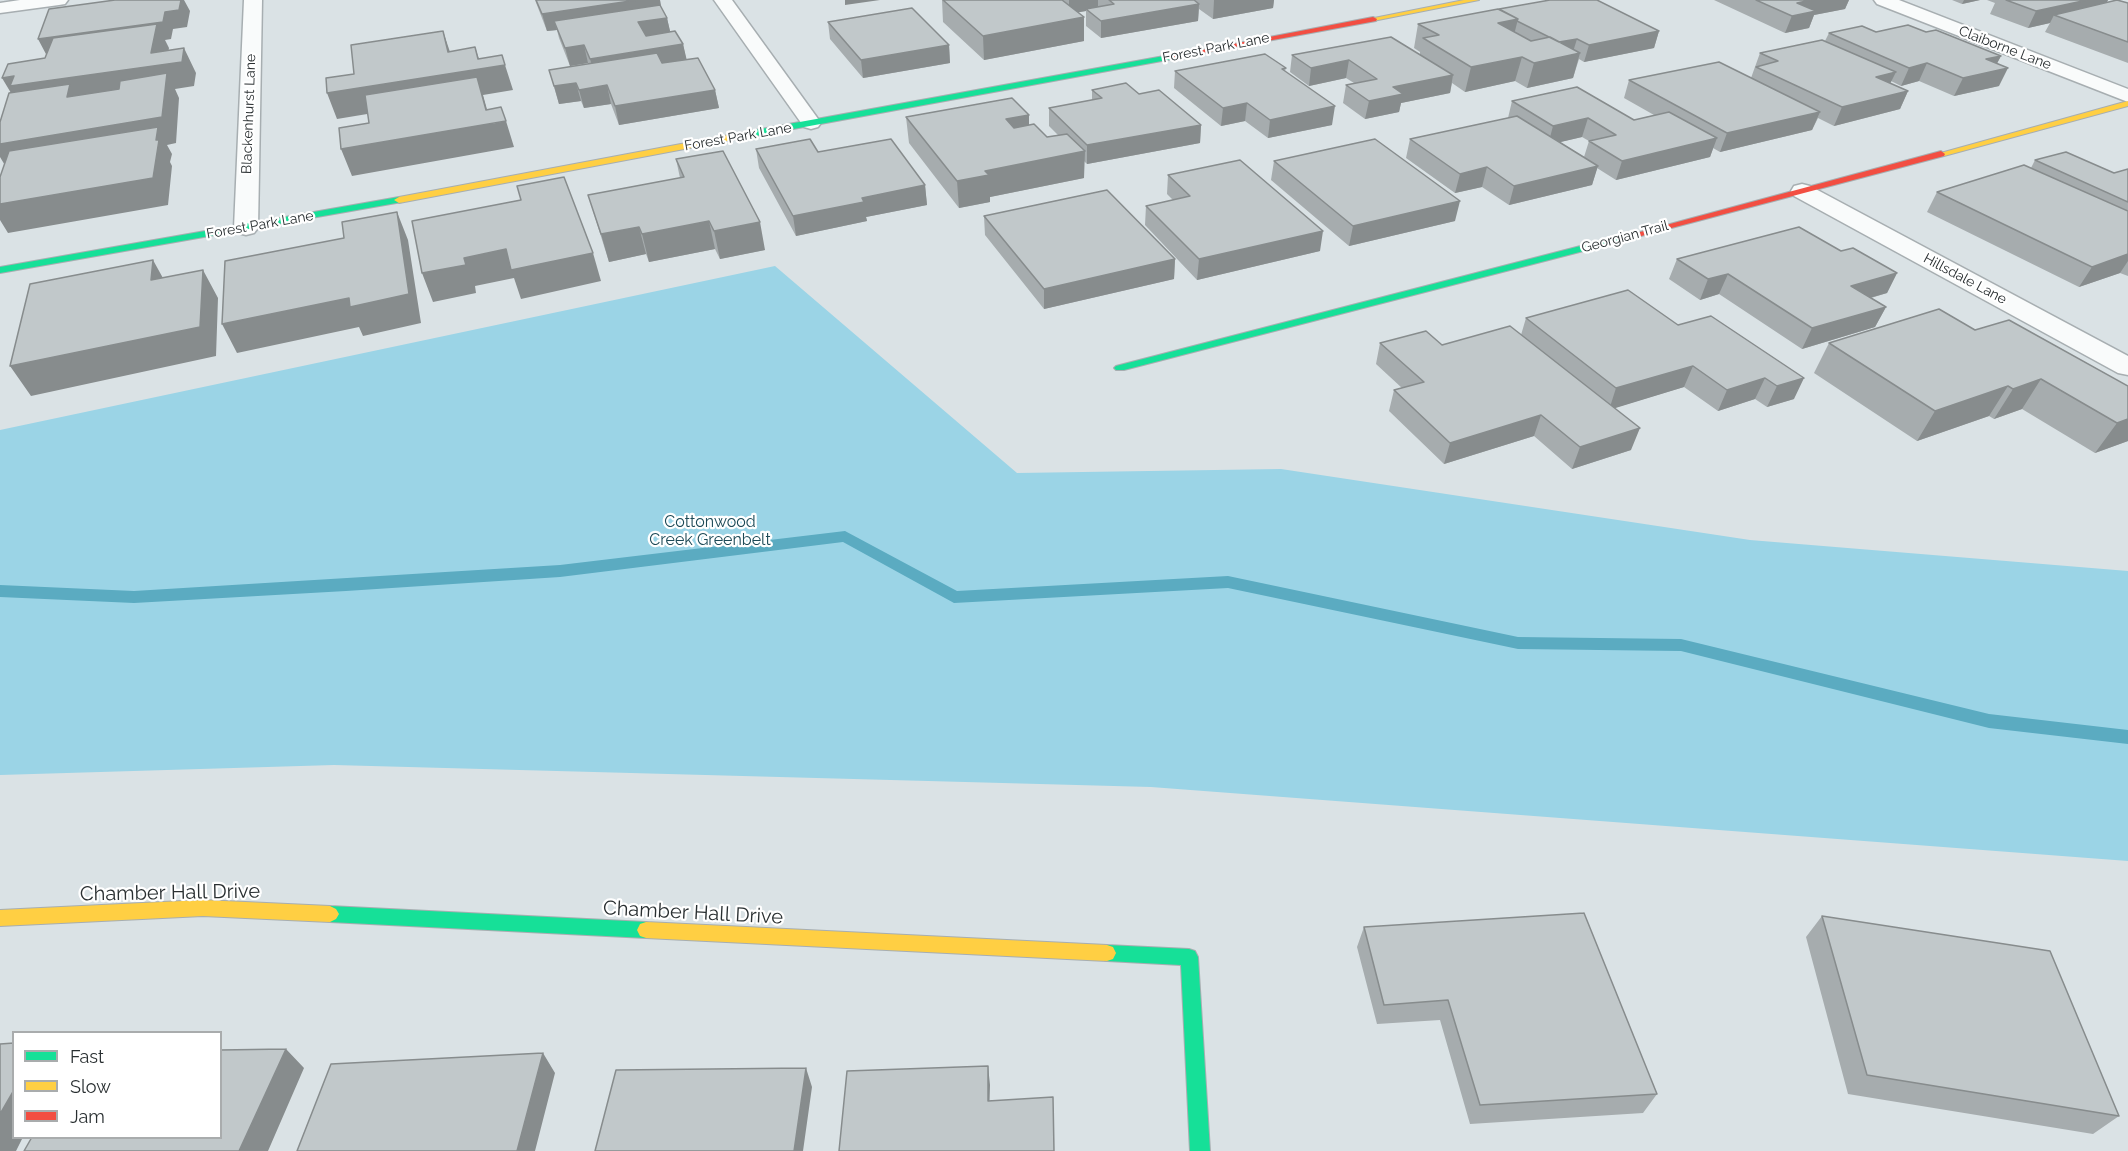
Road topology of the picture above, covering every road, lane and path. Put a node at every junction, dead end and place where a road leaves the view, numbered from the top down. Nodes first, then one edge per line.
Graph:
1 (59, 0) edge
2 (253, 0) edge
3 (723, 0) edge
4 (1475, 0) edge
5 (1883, 0) edge
6 (0, 8) edge
7 (2128, 96) edge
8 (2128, 103) edge
9 (812, 123) junction
10 (1802, 191) junction
11 (246, 228) junction
12 (0, 270) edge
13 (2128, 367) edge
14 (1120, 368) dead end
15 (0, 918) edge
16 (1200, 1151) edge

1 - 6 street
2 - 11 street, Blackenhurst Lane
3 - 9 street
4 - 9 street, Forest Park Lane
5 - 7 street, Claiborne Lane
8 - 10 street, Georgian Trail
9 - 11 street, Forest Park Lane
10 - 13 street, Hillsdale Lane
10 - 14 street, Georgian Trail
11 - 12 street, Forest Park Lane
15 - 16 street, Chamber Hall Drive

